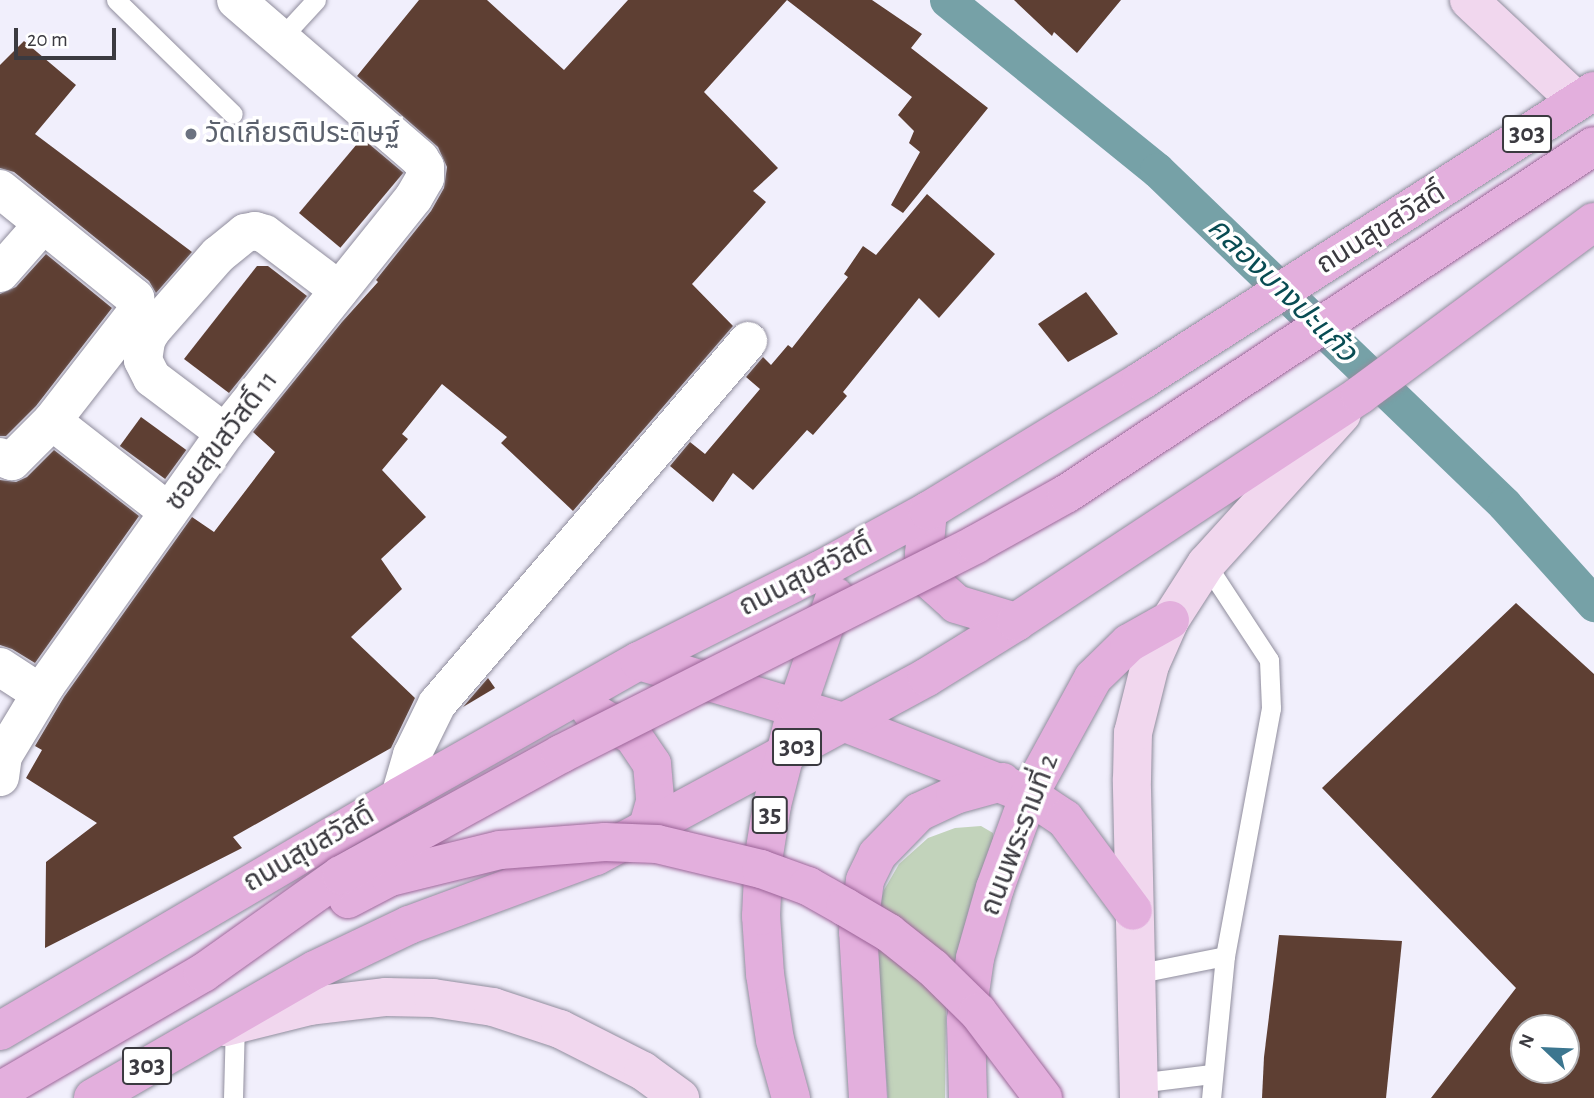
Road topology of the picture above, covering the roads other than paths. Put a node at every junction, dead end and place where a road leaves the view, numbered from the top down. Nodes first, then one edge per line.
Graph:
1 (116, 0) edge
2 (236, 0) edge
3 (316, 0) edge
4 (1469, 0) edge
5 (280, 39) junction
6 (1586, 96) edge
7 (233, 114) dead end
8 (1594, 146) edge
9 (0, 189) edge
10 (1594, 222) edge
11 (43, 224) junction
12 (0, 273) edge
13 (339, 290) junction
14 (748, 341) dead end
15 (1360, 395) junction
16 (52, 421) junction
17 (225, 433) junction
18 (0, 457) edge
19 (928, 511) junction
20 (169, 512) junction
21 (863, 547) junction
22 (1206, 564) junction
23 (1170, 620) junction
24 (1016, 622) junction
25 (639, 661) junction
26 (0, 667) edge
27 (40, 693) junction
28 (570, 701) junction
29 (797, 706) junction
30 (843, 722) junction
31 (785, 754) junction
32 (0, 777) edge
33 (1015, 788) junction
34 (400, 796) junction
35 (647, 830) junction
36 (1133, 911) junction
37 (1225, 956) junction
38 (203, 973) junction
39 (1135, 974) junction
40 (10, 1024) edge
41 (218, 1029) junction
42 (1211, 1074) junction
43 (1139, 1090) edge
44 (0, 1091) edge
45 (93, 1098) edge
46 (233, 1098) edge
47 (680, 1098) edge
48 (791, 1098) edge
49 (868, 1098) edge
50 (968, 1098) edge
51 (1043, 1098) edge
52 (1211, 1098) edge

1 - 7 lane
2 - 5 street
3 - 5 lane
4 - 6 main road
5 - 13 street, ซอยสุขสวัสดิ์ 11
6 - 19 main road, ถนนสุขสวัสดิ์ / 303
8 - 38 main road, bridge
9 - 11 street
10 - 15 main road, 303
11 - 12 street
11 - 16 street
13 - 17 street, ซอยสุขสวัสดิ์ 11
13 - 17 street
14 - 34 street
15 - 22 main road, ถนนพระรามที่ 2
15 - 24 main road, 303
16 - 18 street
16 - 20 street
17 - 20 street, ซอยสุขสวัสดิ์ 11
19 - 21 main road, ถนนสุขสวัสดิ์ / 303
19 - 24 main road
20 - 27 street, ซอยสุขสวัสดิ์ 11
21 - 25 main road, ถนนสุขสวัสดิ์ / 303
21 - 29 main road, 35
22 - 23 main road, ถนนพระรามที่ 2
22 - 37 lane
23 - 33 main road, ถนนพระรามที่ 2
23 - 36 main road, ถนนพระรามที่ 2
24 - 30 main road, 303
25 - 28 main road, ถนนสุขสวัสดิ์ / 303
25 - 29 main road
26 - 27 street
27 - 32 street, ซอยสุขสวัสดิ์ 11
28 - 34 main road, ถนนสุขสวัสดิ์ / 303
28 - 35 main road
29 - 30 main road
29 - 31 main road, 35
30 - 31 main road, 303
30 - 33 main road
31 - 35 main road, 303
31 - 48 main road, 35
33 - 36 main road
33 - 49 main road
33 - 50 main road, ถนนพระรามที่ 2
34 - 40 main road, ถนนสุขสวัสดิ์ / 303
35 - 41 main road, 303
36 - 39 main road, ถนนพระรามที่ 2
37 - 39 lane
37 - 42 lane
38 - 44 main road, bridge
38 - 51 main road, bridge
39 - 43 main road, ถนนพระรามที่ 2
41 - 45 main road, 303
41 - 46 lane
41 - 47 main road
42 - 43 lane
42 - 52 lane

